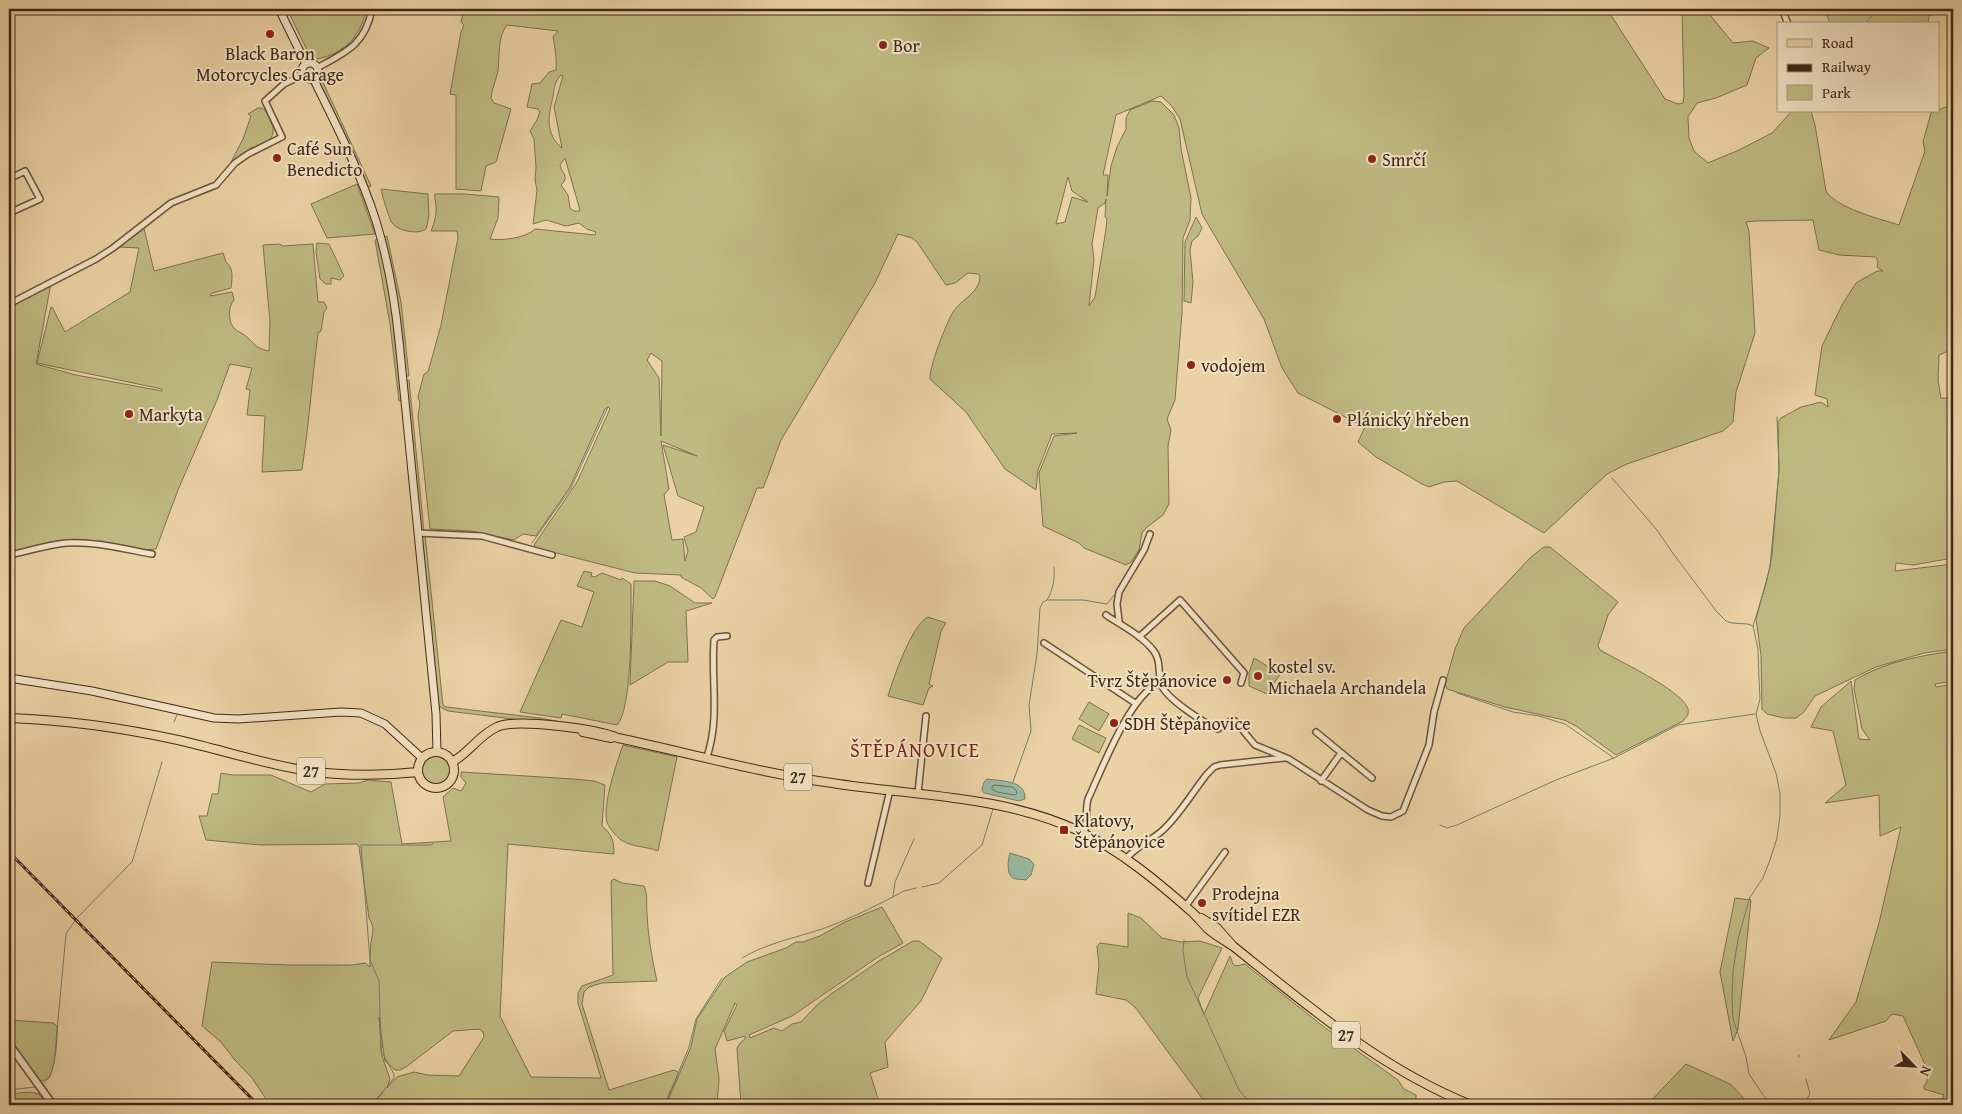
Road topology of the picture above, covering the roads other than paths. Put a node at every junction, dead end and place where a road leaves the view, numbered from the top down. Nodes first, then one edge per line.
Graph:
1 (280, 9) edge
2 (372, 9) edge
3 (1779, 9) edge
4 (1787, 22) edge
5 (306, 64) junction
6 (317, 68) junction
7 (302, 75) junction
8 (313, 78) junction
9 (9, 179) edge
10 (9, 213) edge
11 (9, 304) edge
12 (422, 533) junction
13 (1150, 534) dead end
14 (152, 554) dead end
15 (9, 555) edge
16 (552, 555) dead end
17 (1106, 615) dead end
18 (1119, 621) junction
19 (727, 636) dead end
20 (1140, 637) junction
21 (1044, 643) dead end
22 (9, 678) edge
23 (1443, 680) dead end
24 (1160, 682) junction
25 (1241, 683) dead end
26 (1135, 702) junction
27 (926, 716) dead end
28 (9, 718) edge
29 (1316, 732) dead end
30 (437, 752) junction
31 (1341, 753) junction
32 (422, 758) junction
33 (707, 758) junction
34 (1285, 758) junction
35 (452, 762) junction
36 (418, 772) junction
37 (1372, 778) dead end
38 (1321, 781) junction
39 (890, 790) junction
40 (918, 793) junction
41 (1084, 833) junction
42 (1225, 852) dead end
43 (1126, 859) junction
44 (868, 883) dead end
45 (1185, 907) junction
46 (9, 1044) edge
47 (53, 1105) edge
48 (1471, 1105) edge

1 - 5 main road
2 - 6 street
3 - 4 street
5 - 6 main road
5 - 7 main road
6 - 8 main road
7 - 8 main road
7 - 11 street
8 - 12 main road
9 - 10 street
12 - 16 street
12 - 30 main road
13 - 18 street
14 - 15 street
17 - 18 street
18 - 20 street
19 - 33 street
20 - 24 street
20 - 25 street
21 - 26 street
22 - 32 main road
23 - 38 street
24 - 26 street
24 - 34 street
26 - 41 street
27 - 40 street
28 - 36 main road, 27
29 - 31 street
30 - 32 main road
30 - 35 main road
31 - 37 street
31 - 38 street
32 - 36 main road
33 - 35 main road, 27
33 - 39 main road, 27
34 - 38 street
34 - 43 street
35 - 36 main road
39 - 40 main road, 27
39 - 44 street
40 - 41 main road, 27
41 - 43 main road, 27
42 - 45 street
43 - 45 main road, 27
45 - 48 main road, 27
46 - 47 street

